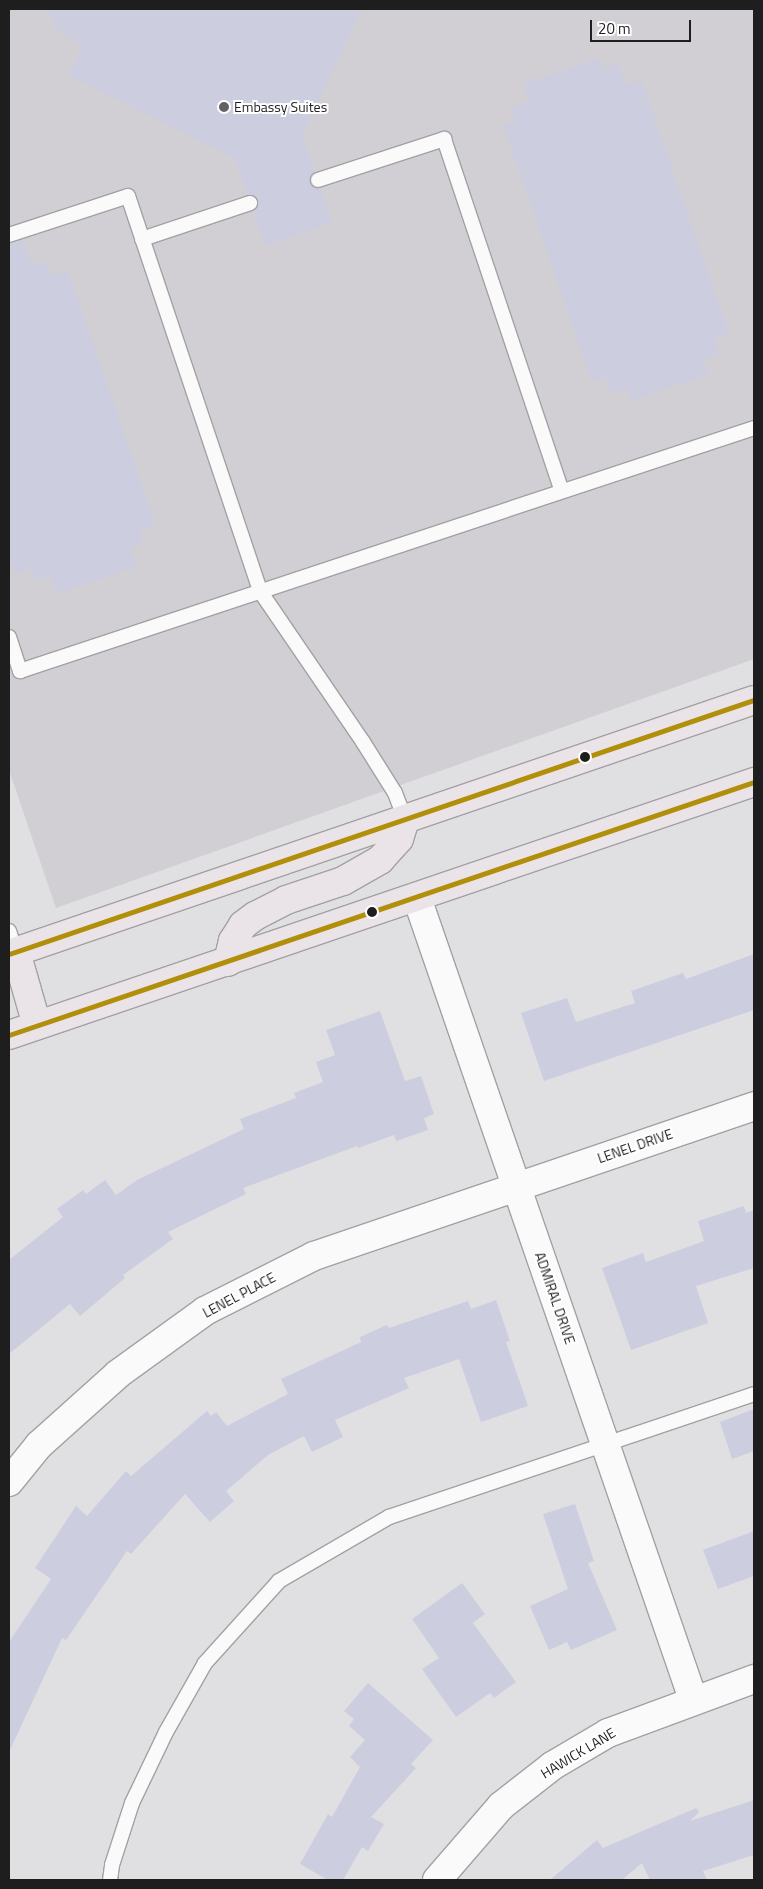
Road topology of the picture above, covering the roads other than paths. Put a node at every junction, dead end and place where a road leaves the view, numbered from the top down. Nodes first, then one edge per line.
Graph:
1 (318, 180) dead end
2 (250, 203) dead end
3 (9, 236) edge
4 (142, 239) junction
5 (754, 428) edge
6 (562, 491) junction
7 (260, 591) junction
8 (9, 637) edge
9 (754, 700) edge
10 (754, 782) edge
11 (405, 819) junction
12 (417, 898) junction
13 (11, 946) edge
14 (228, 962) junction
15 (37, 1025) junction
16 (9, 1035) edge
17 (754, 1106) edge
18 (516, 1186) junction
19 (754, 1394) edge
20 (605, 1444) junction
21 (9, 1482) edge
22 (754, 1679) edge
23 (693, 1700) junction
24 (110, 1880) edge
25 (437, 1880) edge

1 - 6 lane
2 - 4 lane
3 - 4 lane
4 - 7 lane
5 - 6 lane
6 - 7 lane
7 - 8 lane
7 - 11 lane
9 - 11 main road
10 - 12 main road
11 - 13 main road
11 - 14 main road
12 - 14 main road
12 - 18 street, ADMIRAL DRIVE
13 - 15 main road
14 - 15 main road
15 - 16 main road
17 - 18 street, LENEL DRIVE
18 - 20 street, ADMIRAL DRIVE
18 - 21 street, LENEL PLACE
19 - 20 lane
20 - 23 street, ADMIRAL DRIVE
20 - 24 lane
22 - 23 street, HAWICK LANE
23 - 25 street, HAWICK LANE

